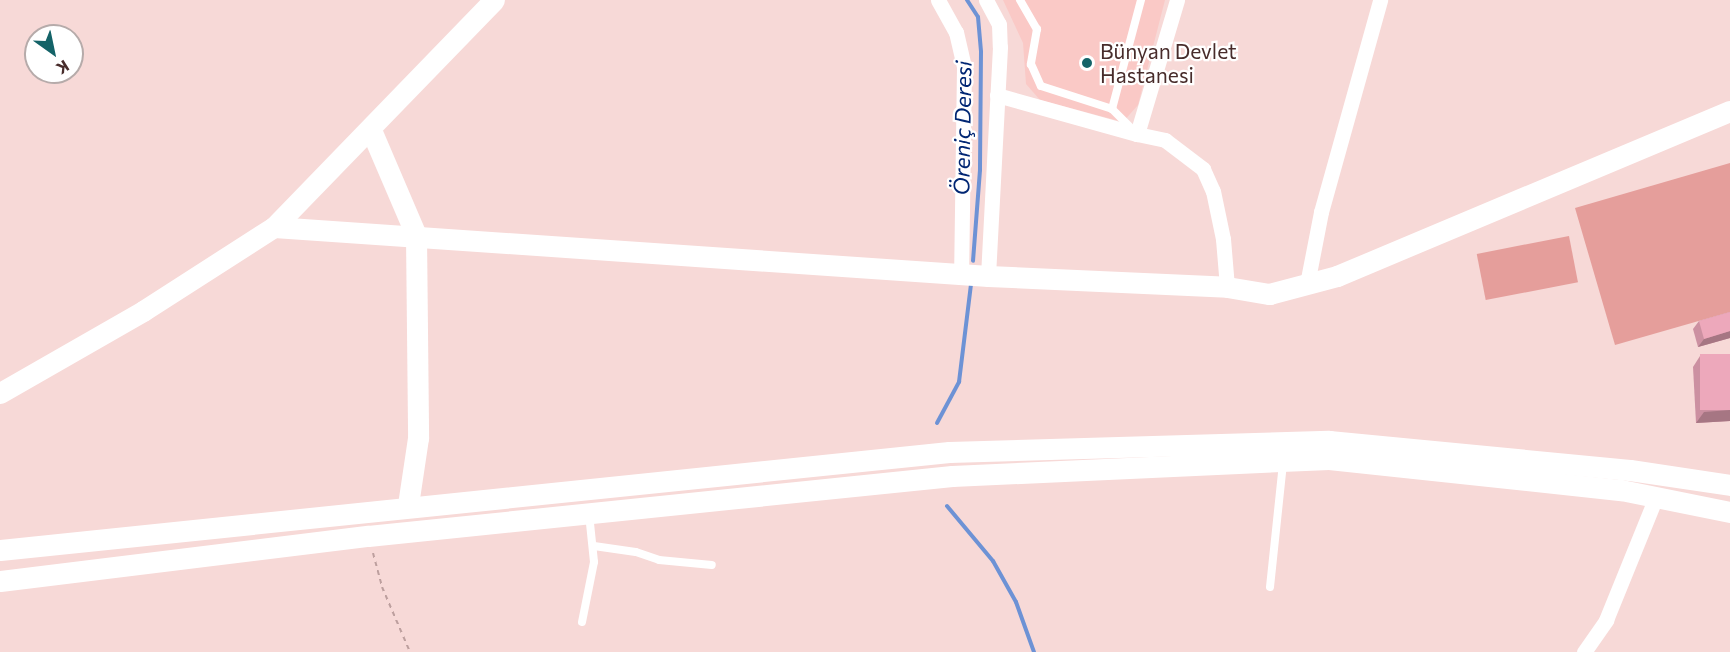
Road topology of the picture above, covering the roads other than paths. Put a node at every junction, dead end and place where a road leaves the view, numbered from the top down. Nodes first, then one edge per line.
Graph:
1 (494, 0) edge
2 (938, 0) edge
3 (986, 0) edge
4 (1020, 0) edge
5 (1141, 0) edge
6 (1177, 0) edge
7 (1377, 5) edge
8 (997, 95) junction
9 (1112, 109) junction
10 (1730, 111) edge
11 (371, 130) junction
12 (1137, 134) junction
13 (274, 227) junction
14 (416, 235) junction
15 (961, 274) junction
16 (988, 276) junction
17 (1307, 284) junction
18 (1227, 287) junction
19 (0, 393) edge
20 (1283, 461) junction
21 (1730, 485) edge
22 (1656, 497) junction
23 (408, 506) junction
24 (1730, 512) edge
25 (588, 513) junction
26 (594, 546) junction
27 (0, 550) edge
28 (712, 565) dead end
29 (0, 581) edge
30 (1270, 587) dead end
31 (582, 622) dead end
32 (1584, 652) edge

1 - 11 main road
2 - 15 street
3 - 8 street
4 - 9 lane
5 - 9 lane
6 - 12 street
7 - 17 street
8 - 12 street
8 - 16 street
9 - 12 lane
10 - 17 main road
11 - 13 main road
11 - 14 main road
12 - 18 street
13 - 14 main road
13 - 19 main road
14 - 15 main road
14 - 23 main road
15 - 16 main road
16 - 18 main road
17 - 18 main road
20 - 22 main road
20 - 25 main road
20 - 30 lane
21 - 23 main road
22 - 24 main road
22 - 32 street
23 - 27 main road
25 - 26 lane
25 - 29 main road
26 - 28 lane
26 - 31 lane

